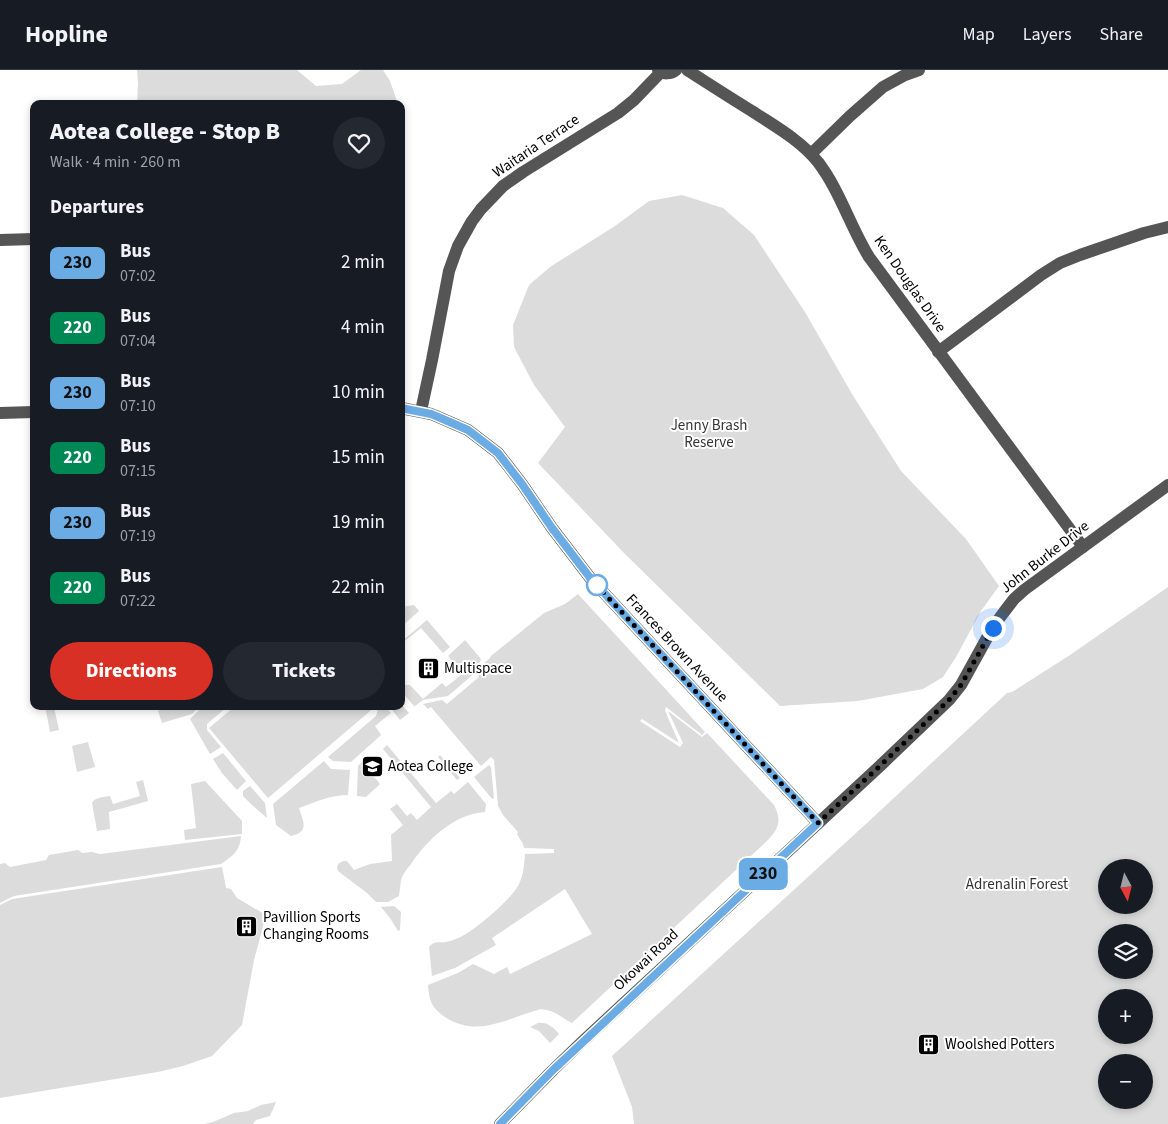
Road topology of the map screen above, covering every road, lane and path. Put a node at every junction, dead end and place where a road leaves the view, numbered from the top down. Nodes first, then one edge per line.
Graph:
1 (676, 70) edge
2 (687, 70) edge
3 (919, 70) edge
4 (659, 71) edge
5 (811, 154) junction
6 (1168, 227) edge
7 (30, 239) edge
8 (0, 240) edge
9 (938, 352) junction
10 (405, 409) edge
11 (30, 412) edge
12 (421, 412) junction
13 (0, 413) edge
14 (1168, 485) edge
15 (1082, 547) junction
16 (818, 823) junction
17 (500, 1124) edge

1 - 4 street
2 - 5 street, Ken Douglas Drive
3 - 5 street
4 - 12 street, Waitaria Terrace
5 - 9 street, Ken Douglas Drive
6 - 9 street
7 - 8 street
9 - 15 street, Ken Douglas Drive
10 - 12 street, Frances Brown Avenue
11 - 13 street
12 - 16 street, Frances Brown Avenue
14 - 15 street, John Burke Drive
15 - 16 street, John Burke Drive
16 - 17 street, Okowai Road

